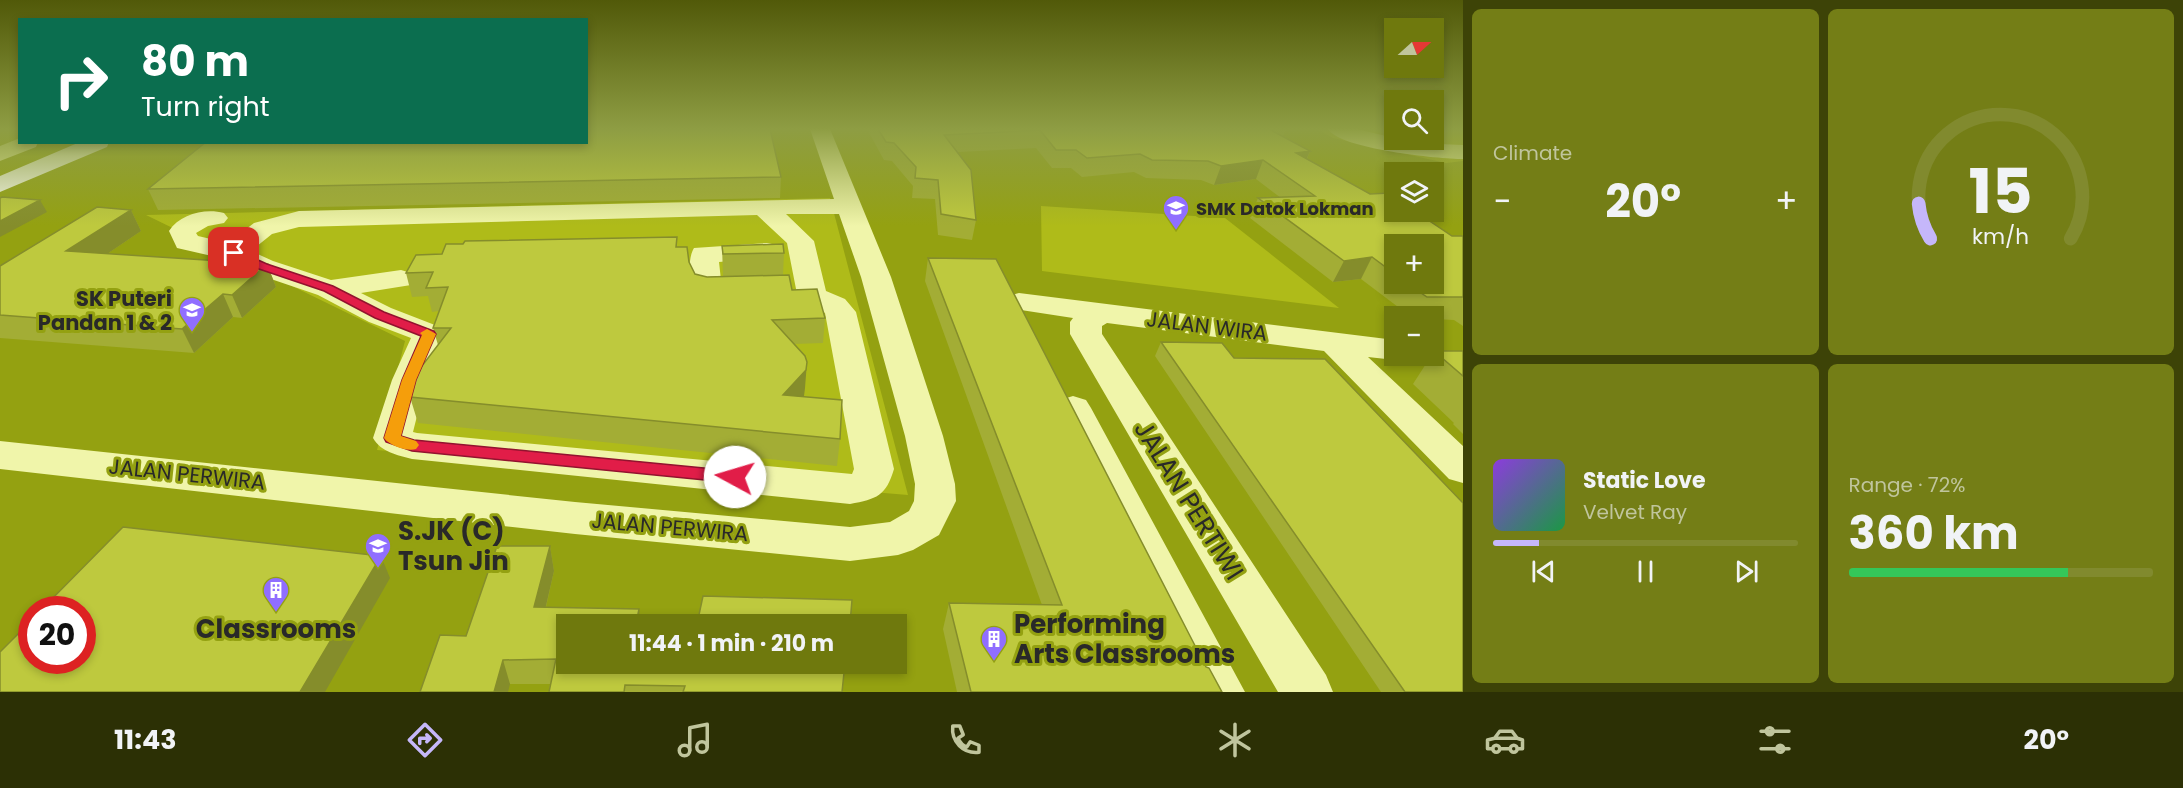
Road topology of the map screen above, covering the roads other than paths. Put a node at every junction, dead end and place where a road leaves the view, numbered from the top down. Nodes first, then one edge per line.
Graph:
1 (29, 161) edge
2 (56, 161) edge
3 (832, 161) edge
4 (0, 174) edge
5 (0, 186) edge
6 (769, 213) junction
7 (853, 217) junction
8 (215, 218) dead end
9 (311, 219) junction
10 (260, 230) junction
11 (182, 231) junction
12 (234, 253) junction
13 (263, 267) junction
14 (793, 273) junction
15 (329, 289) junction
16 (1102, 312) junction
17 (380, 315) junction
18 (1334, 342) junction
19 (1384, 349) edge
20 (0, 455) edge
21 (1463, 470) edge
22 (1219, 692) edge
23 (1307, 692) edge

1 - 4 main road
2 - 5 main road
3 - 7 street, JALAN PERWIRA
6 - 7 street
6 - 9 street
6 - 14 street
7 - 20 street, JALAN PERWIRA
8 - 11 street
9 - 10 street
9 - 13 street
10 - 11 street
10 - 12 street
11 - 12 street
12 - 13 street
13 - 15 street
14 - 14 street
14 - 17 street
15 - 17 street
15 - 17 street
16 - 18 street, JALAN WIRA
16 - 22 street, JALAN WIRA
16 - 23 street, JALAN PERTIWI
18 - 19 street, JALAN WIRA
18 - 21 street

